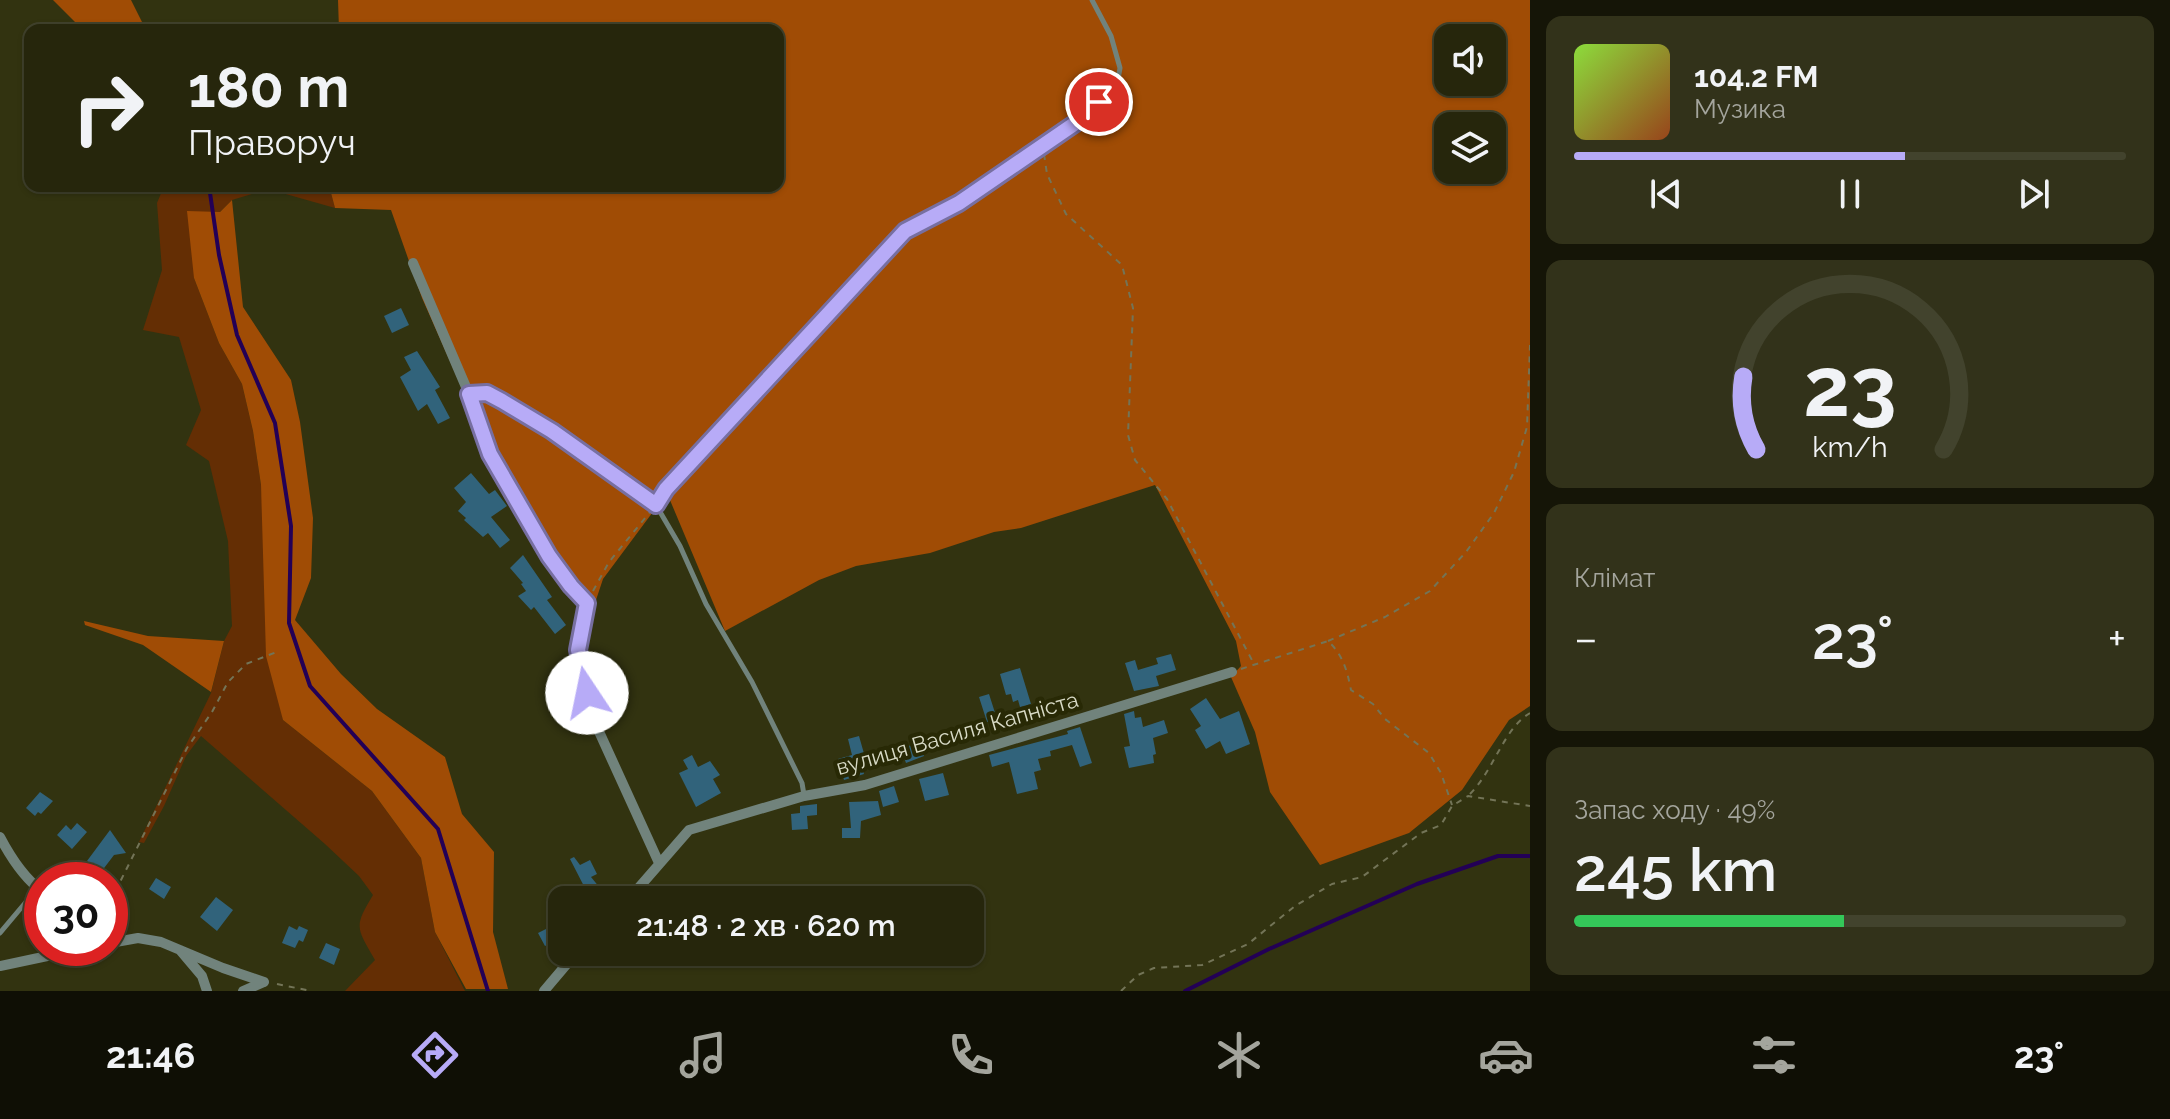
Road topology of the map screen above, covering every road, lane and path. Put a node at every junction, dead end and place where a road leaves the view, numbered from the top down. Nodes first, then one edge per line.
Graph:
1 (1092, 0) edge
2 (1043, 145) junction
3 (413, 263) dead end
4 (1530, 345) edge
5 (469, 394) junction
6 (656, 505) junction
7 (587, 603) junction
8 (1328, 641) junction
9 (279, 651) dead end
10 (1254, 664) junction
11 (1232, 672) joint
12 (1530, 713) edge
13 (804, 796) junction
14 (1468, 796) junction
15 (1452, 806) junction
16 (1530, 806) edge
17 (0, 837) edge
18 (659, 863) junction
19 (128, 866) edge
20 (24, 872) edge
21 (640, 886) edge
22 (24, 904) edge
23 (0, 933) edge
24 (128, 940) edge
25 (178, 947) junction
26 (24, 961) edge
27 (0, 966) edge
28 (565, 966) edge
29 (264, 982) junction
30 (207, 991) edge
31 (243, 991) edge
32 (311, 991) edge
33 (544, 991) edge
34 (1121, 991) edge

1 - 2 lane
2 - 6 lane
2 - 10 path
3 - 5 street
4 - 8 path
5 - 6 lane
5 - 7 street
6 - 7 path
6 - 13 lane
7 - 18 street
8 - 10 path
8 - 15 path
9 - 19 path
10 - 11 path
11 - 13 street, вулиця Василя Капніста
12 - 14 path
13 - 18 street, вулиця Василя Капніста
14 - 15 path
14 - 16 path
15 - 34 path
17 - 20 street
18 - 21 street, вулиця Василя Капніста
22 - 23 lane
24 - 25 street
25 - 29 street
25 - 30 street
26 - 27 street
28 - 33 street
29 - 31 street
29 - 32 path

